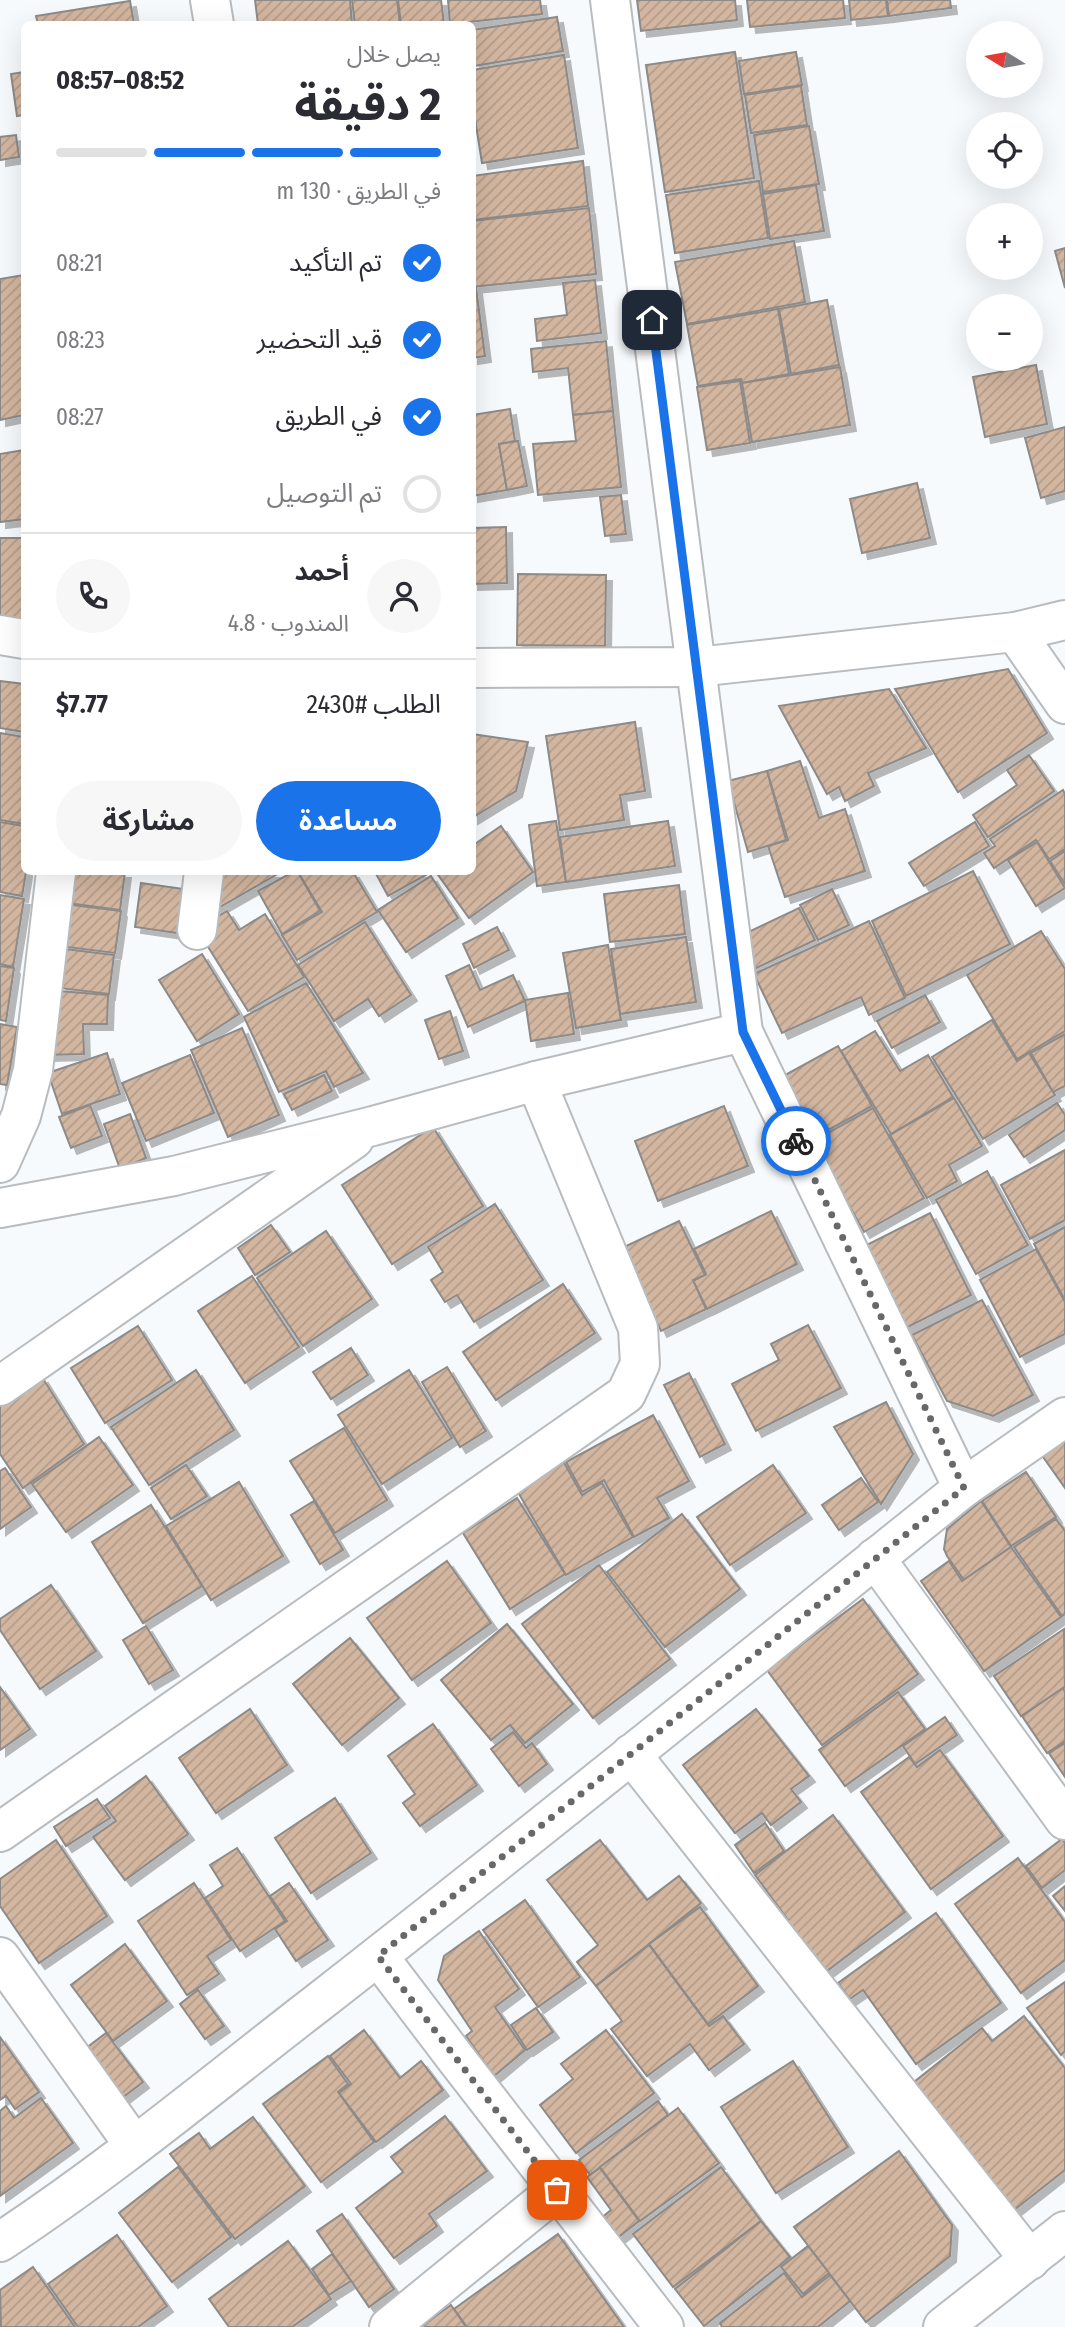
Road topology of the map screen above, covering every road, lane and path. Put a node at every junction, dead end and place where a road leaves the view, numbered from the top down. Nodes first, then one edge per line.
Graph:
1 (210, 0) edge
2 (610, 0) edge
3 (214, 21) edge
4 (1065, 620) edge
5 (1015, 632) junction
6 (0, 635) edge
7 (21, 638) edge
8 (697, 667) junction
9 (476, 668) edge
10 (1065, 704) edge
11 (56, 875) edge
12 (204, 875) edge
13 (197, 930) dead end
14 (743, 1032) junction
15 (536, 1081) junction
16 (373, 1126) junction
17 (0, 1163) edge
18 (0, 1208) edge
19 (0, 1385) edge
20 (1065, 1417) edge
21 (964, 1488) junction
22 (875, 1559) junction
23 (631, 1754) junction
24 (1065, 1821) edge
25 (0, 1832) edge
26 (378, 1956) junction
27 (0, 1957) edge
28 (134, 2145) junction
29 (557, 2190) junction
30 (1065, 2231) edge
31 (0, 2242) edge
32 (1030, 2260) junction
33 (389, 2327) edge
34 (664, 2327) edge
35 (943, 2327) edge

1 - 3 street
2 - 8 street
4 - 5 street
5 - 8 street
5 - 10 street
6 - 7 street
8 - 9 street
8 - 14 street
11 - 17 street
12 - 13 street
14 - 15 street
14 - 21 street
15 - 16 street
15 - 25 street
16 - 18 street
16 - 19 street
20 - 21 street
21 - 22 street
22 - 23 street
22 - 24 street
23 - 26 street
23 - 32 street
26 - 28 street
26 - 29 street
27 - 28 street
28 - 31 street
29 - 33 street
29 - 34 street
30 - 32 street
32 - 35 street

